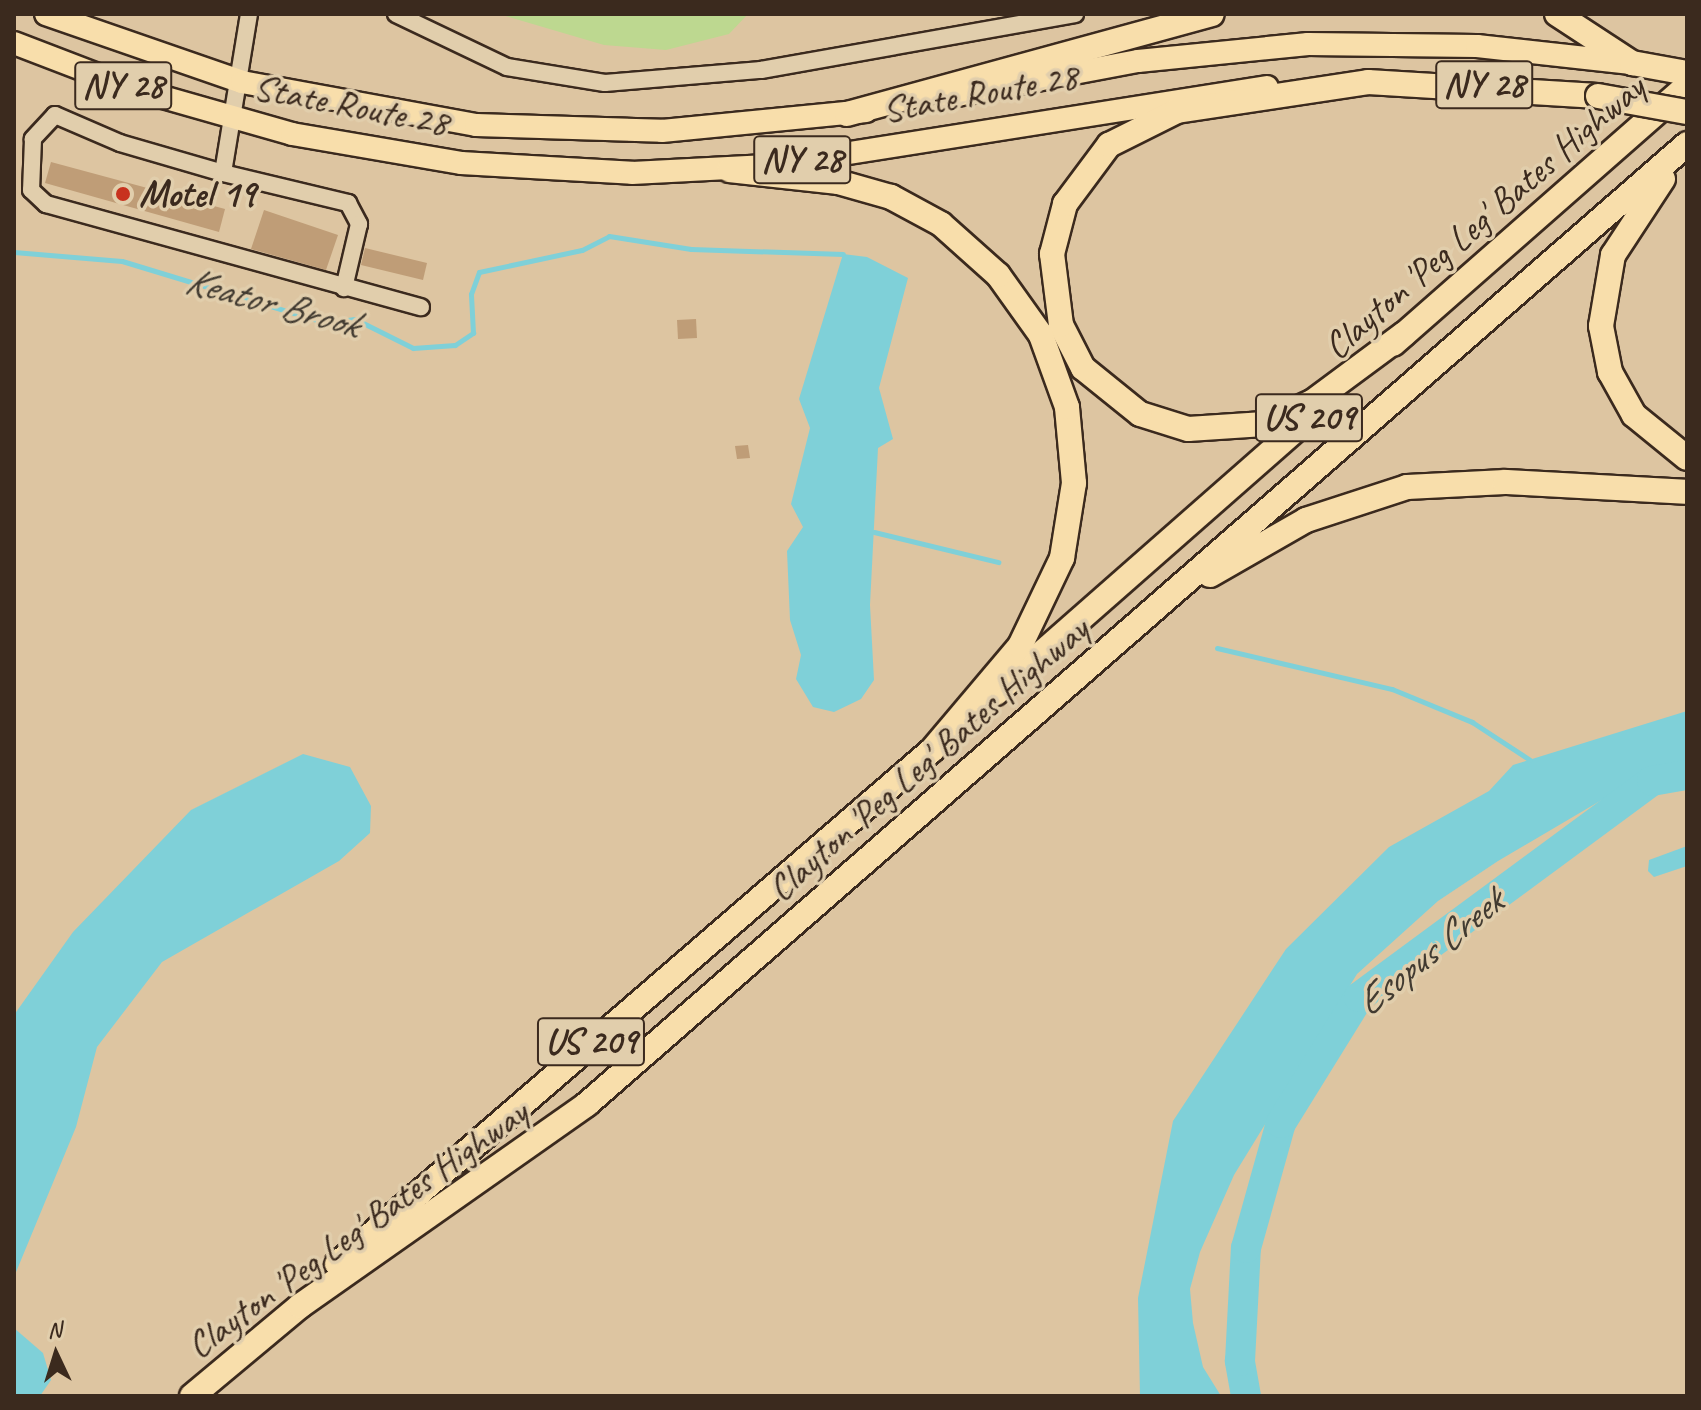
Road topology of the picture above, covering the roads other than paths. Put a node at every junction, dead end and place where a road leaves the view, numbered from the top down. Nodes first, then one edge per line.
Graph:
1 (46, 14) edge
2 (249, 14) edge
3 (396, 14) edge
4 (1075, 14) edge
5 (1212, 14) edge
6 (1557, 14) edge
7 (14, 43) edge
8 (1632, 63) junction
9 (1687, 73) edge
10 (242, 82) junction
11 (1368, 82) junction
12 (1687, 86) edge
13 (1687, 112) edge
14 (847, 114) junction
15 (234, 121) junction
16 (1687, 146) edge
17 (730, 170) junction
18 (223, 173) junction
19 (344, 288) junction
20 (421, 307) dead end
21 (1404, 334) junction
22 (1687, 458) edge
23 (1687, 492) edge
24 (1153, 610) junction
25 (932, 750) junction
26 (256, 1339) junction
27 (192, 1396) edge

1 - 10 main road, State Route 28 / NY 28
2 - 10 street
3 - 4 street
5 - 14 highway
6 - 8 highway
7 - 15 main road, State Route 28 / NY 28
8 - 9 highway, State Route 28 / NY 28
8 - 14 main road, State Route 28 / NY 28
10 - 14 main road, State Route 28 / NY 28
10 - 15 street
11 - 13 highway, State Route 28 / NY 28, bridge
11 - 17 main road, State Route 28 / NY 28
11 - 21 highway
12 - 21 highway, Clayton 'Peg Leg' Bates Highway / US 209
15 - 17 main road, State Route 28 / NY 28
15 - 18 street
16 - 22 highway
16 - 24 highway, Clayton 'Peg Leg' Bates Highway / US 209
17 - 25 highway
18 - 19 street
18 - 19 street
19 - 20 street
21 - 25 highway, Clayton 'Peg Leg' Bates Highway / US 209
23 - 24 highway
24 - 26 highway, Clayton 'Peg Leg' Bates Highway / US 209
25 - 26 highway, US 209
26 - 27 highway, Clayton 'Peg Leg' Bates Highway / US 209

